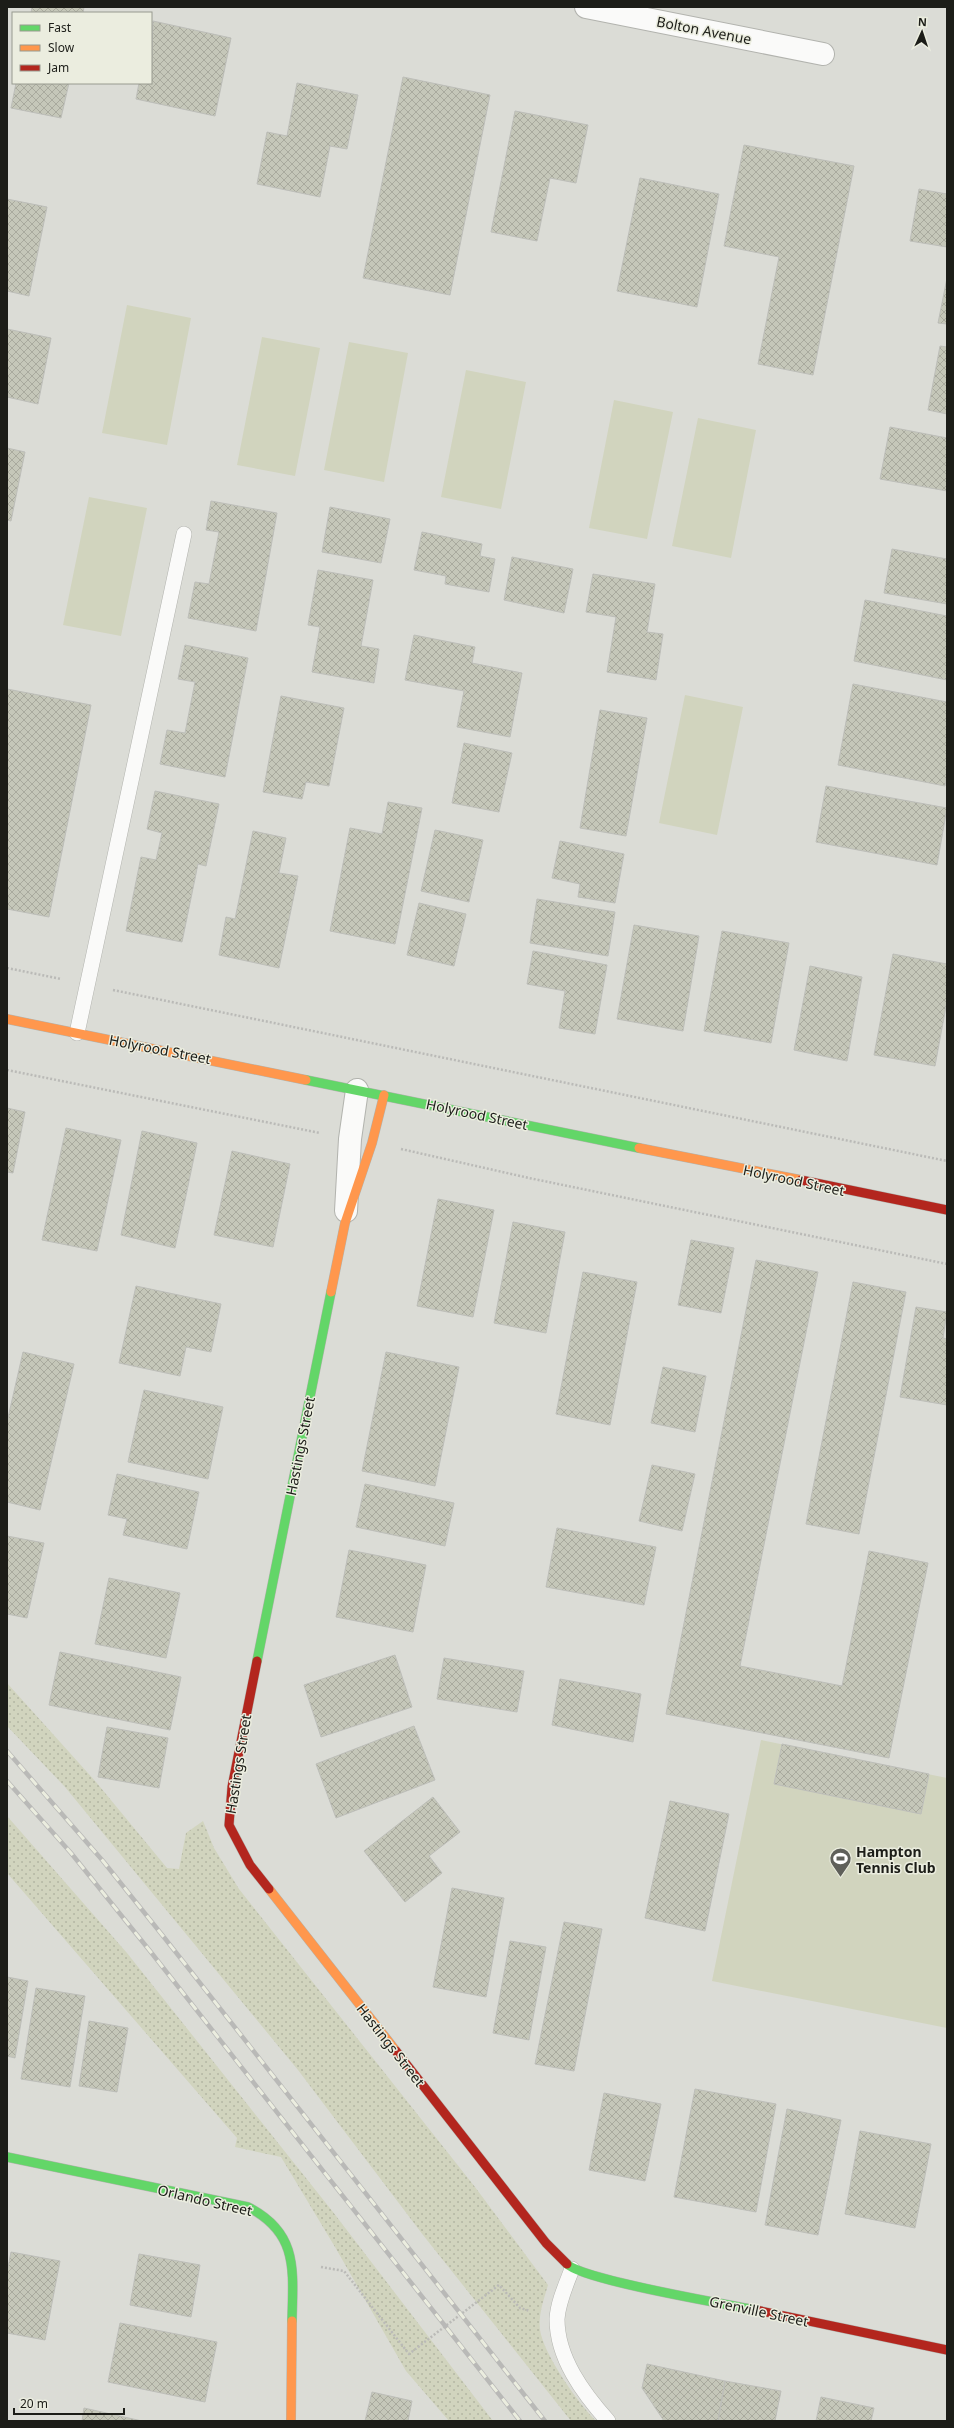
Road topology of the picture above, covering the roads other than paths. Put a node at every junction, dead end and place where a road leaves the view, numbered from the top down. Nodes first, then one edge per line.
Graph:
1 (586, 7) edge
2 (823, 54) dead end
3 (184, 534) dead end
4 (7, 1018) edge
5 (77, 1033) junction
6 (357, 1090) junction
7 (384, 1095) junction
8 (947, 1210) edge
9 (345, 1223) junction
10 (7, 2158) edge
11 (572, 2269) junction
12 (947, 2350) edge
13 (291, 2421) edge
14 (608, 2421) edge

1 - 2 street, Bolton Avenue
3 - 5 lane
4 - 5 street, Holyrood Street
5 - 6 street, Holyrood Street
6 - 7 street, Holyrood Street
6 - 9 street, Hastings Street
7 - 8 street, Holyrood Street
7 - 9 street, Hastings Street
9 - 11 street, Hastings Street
10 - 13 street, Orlando Street
11 - 12 street, Grenville Street
11 - 14 lane

